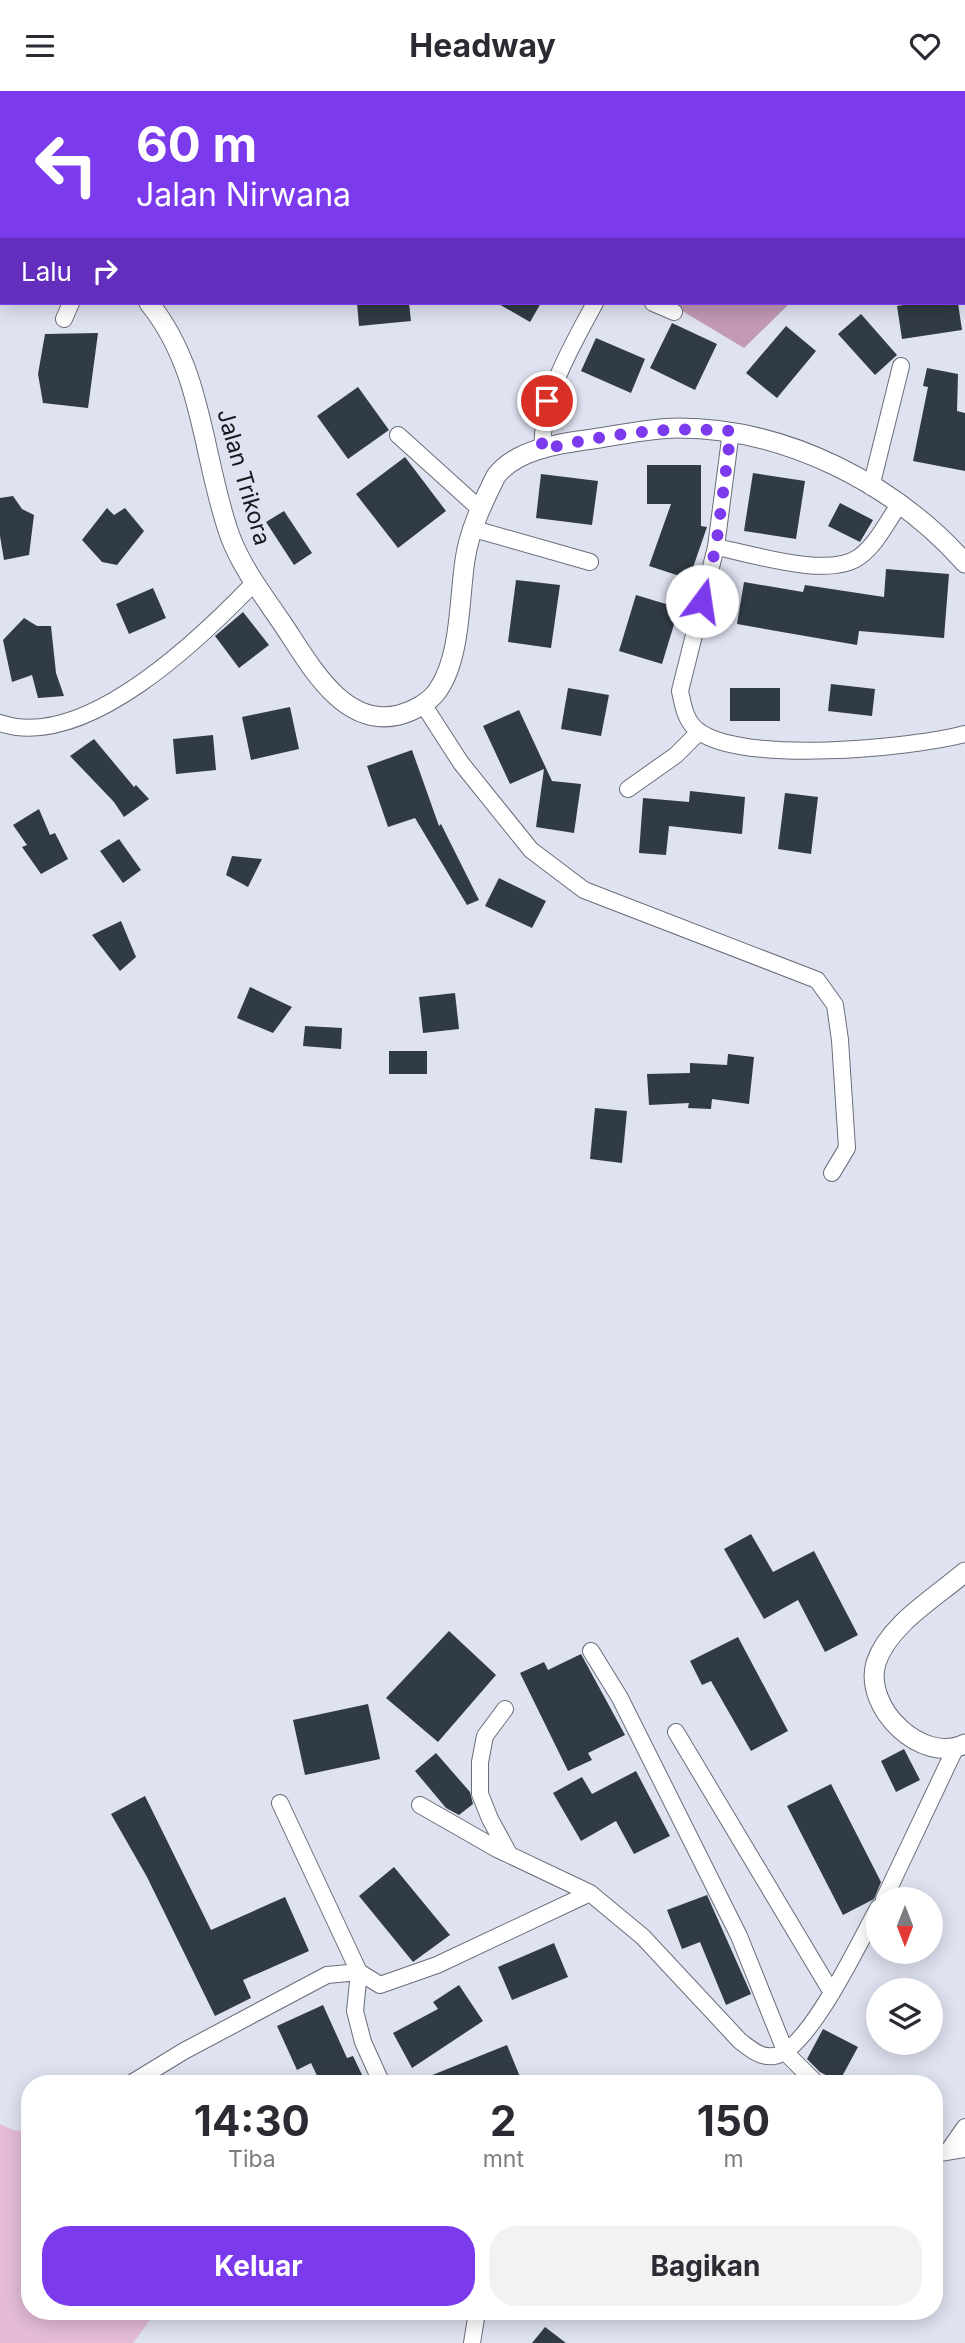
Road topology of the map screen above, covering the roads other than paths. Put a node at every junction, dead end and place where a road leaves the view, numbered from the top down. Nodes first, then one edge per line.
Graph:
1 (70, 305) edge
2 (151, 305) edge
3 (594, 305) edge
4 (658, 305) edge
5 (674, 312) dead end
6 (64, 319) dead end
7 (901, 366) dead end
8 (731, 431) junction
9 (398, 435) dead end
10 (542, 450) junction
11 (871, 487) junction
12 (899, 505) junction
13 (481, 510) junction
14 (474, 529) junction
15 (716, 547) junction
16 (590, 562) dead end
17 (965, 563) edge
18 (254, 583) junction
19 (416, 708) junction
20 (0, 723) edge
21 (699, 731) junction
22 (965, 734) edge
23 (628, 789) dead end
24 (832, 1173) dead end
25 (965, 1572) edge
26 (591, 1651) dead end
27 (505, 1709) dead end
28 (677, 1732) dead end
29 (960, 1747) edge
30 (280, 1803) dead end
31 (420, 1805) dead end
32 (508, 1852) junction
33 (890, 1887) edge
34 (590, 1893) junction
35 (866, 1930) edge
36 (359, 1972) junction
37 (832, 1993) junction
38 (786, 2053) junction
39 (145, 2075) edge
40 (378, 2075) edge
41 (808, 2075) edge
42 (965, 2127) edge
43 (949, 2151) edge
44 (476, 2320) edge
45 (472, 2343) edge

1 - 6 street
2 - 18 street, Jalan Trikora
3 - 10 street
4 - 5 street
7 - 11 street
8 - 10 street
8 - 11 street
8 - 15 street
9 - 13 street
10 - 13 street
11 - 12 street
12 - 15 street
12 - 17 street
13 - 14 street
14 - 16 street
14 - 19 street
15 - 21 street
18 - 19 street, Jalan Trikora
18 - 20 street
19 - 24 street
21 - 22 street
21 - 23 street
25 - 29 street
26 - 38 street
27 - 32 street
28 - 37 street
29 - 33 street
30 - 36 street
31 - 32 street
32 - 34 street
34 - 36 street
34 - 38 street
35 - 37 street
36 - 39 street
36 - 40 street
37 - 38 street
38 - 41 street
42 - 43 street
44 - 45 street

